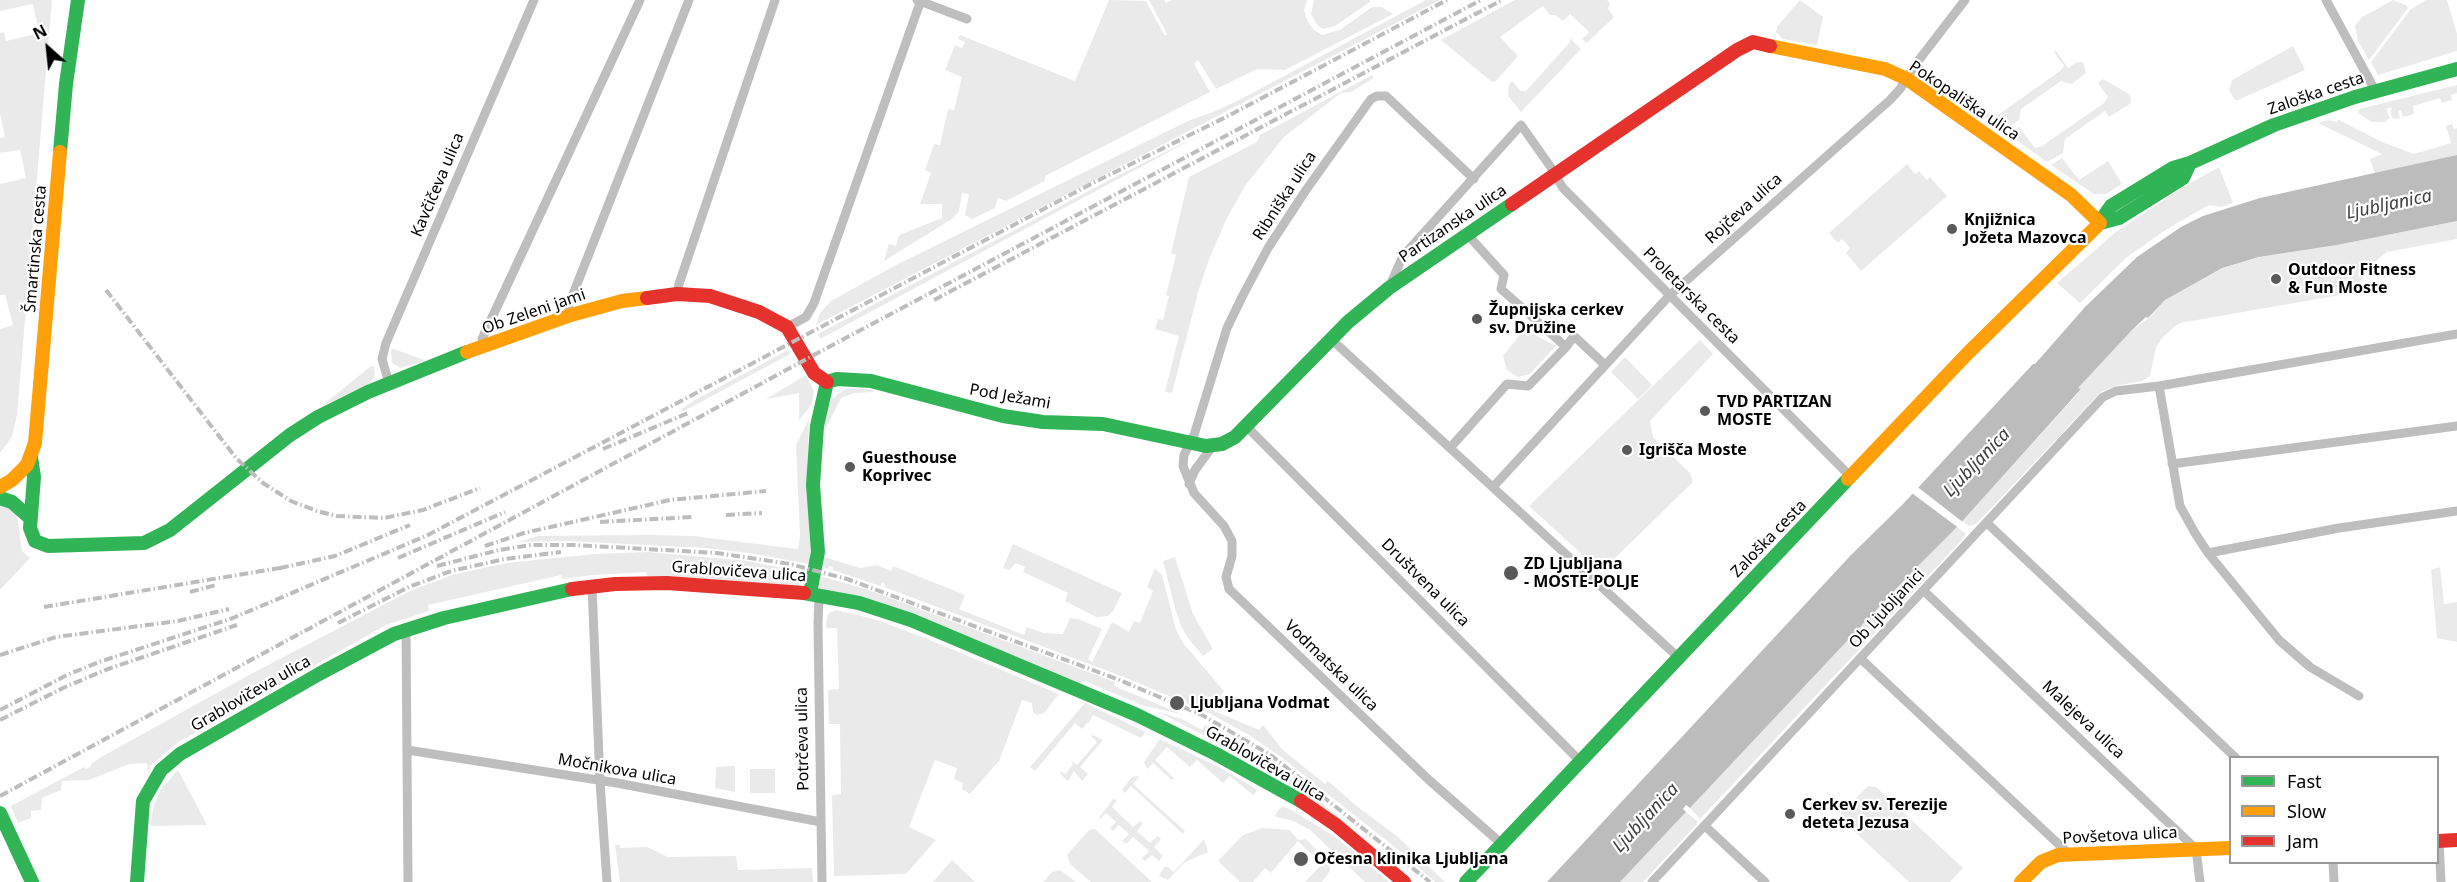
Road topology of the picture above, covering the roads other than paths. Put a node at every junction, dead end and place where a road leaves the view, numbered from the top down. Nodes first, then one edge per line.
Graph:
1 (78, 0) edge
2 (534, 0) edge
3 (640, 0) edge
4 (689, 0) edge
5 (775, 0) edge
6 (919, 0) edge
7 (1965, 0) edge
8 (2326, 0) edge
9 (967, 20) dead end
10 (1753, 42) joint
11 (2457, 69) edge
12 (1906, 79) junction
13 (2376, 92) junction
14 (1555, 176) junction
15 (1474, 179) junction
16 (2100, 223) junction
17 (1467, 234) junction
18 (1389, 288) junction
19 (677, 294) junction
20 (1668, 296) junction
21 (570, 311) junction
22 (787, 327) junction
23 (2457, 334) edge
24 (1331, 339) junction
25 (485, 346) junction
26 (1566, 347) junction
27 (1605, 365) junction
28 (827, 382) junction
29 (389, 383) junction
30 (2159, 386) junction
31 (1246, 426) junction
32 (2457, 426) edge
33 (1189, 444) junction
34 (1212, 447) junction
35 (1450, 448) junction
36 (31, 457) junction
37 (2172, 464) junction
38 (1851, 477) junction
39 (1189, 484) junction
40 (0, 487) edge
41 (1493, 487) junction
42 (0, 498) edge
43 (2457, 511) edge
44 (30, 518) junction
45 (1987, 523) junction
46 (2208, 553) junction
47 (592, 586) junction
48 (1924, 591) junction
49 (815, 594) junction
50 (406, 629) junction
51 (1679, 657) junction
52 (1861, 659) junction
53 (2359, 696) dead end
54 (407, 750) junction
55 (2233, 756) edge
56 (1581, 762) junction
57 (600, 782) junction
58 (0, 813) edge
59 (821, 822) junction
60 (1705, 826) junction
61 (2457, 840) edge
62 (2439, 841) edge
63 (1503, 844) junction
64 (2229, 848) edge
65 (2196, 849) junction
66 (2068, 853) junction
67 (2439, 855) edge
68 (2333, 864) edge
69 (33, 882) edge
70 (137, 882) edge
71 (408, 882) edge
72 (607, 882) edge
73 (822, 882) edge
74 (1404, 882) edge
75 (1467, 882) edge
76 (1652, 882) edge
77 (1765, 882) edge
78 (2021, 882) edge
79 (2200, 882) edge
80 (2334, 882) edge
81 (2441, 882) edge

1 - 36 street, Šmartinska cesta
2 - 29 street, Kavčičeva ulica
3 - 25 street
4 - 21 street
5 - 19 street
6 - 9 street
6 - 22 street
7 - 12 street, Rojčeva ulica
8 - 13 street
10 - 12 street, Pokopališka ulica
10 - 14 street, Partizanska ulica
11 - 13 street, Zaloška cesta
12 - 16 street, Pokopališka ulica
12 - 20 street, Rojčeva ulica
13 - 16 street, Zaloška cesta
14 - 15 street, Proletarska cesta
14 - 17 street, Partizanska ulica
14 - 20 street, Proletarska cesta
15 - 18 street
15 - 33 street, Ribniška ulica
16 - 38 street, Zaloška cesta
17 - 18 street, Partizanska ulica
17 - 26 street
18 - 24 street, Partizanska ulica
19 - 21 street, Ob Zeleni jami
19 - 22 street, Ob Zeleni jami
20 - 27 street, Rojčeva ulica
20 - 38 street, Proletarska cesta
21 - 25 street, Ob Zeleni jami
22 - 28 street
23 - 30 street, Ob Ljubljanici
24 - 31 street, Partizanska ulica
24 - 35 street
25 - 29 street, Ob Zeleni jami
26 - 27 street
26 - 35 street
27 - 41 street, Rojčeva ulica
28 - 33 street, Pod Ježami
28 - 49 street, Potrčeva ulica
29 - 44 street, Ob Zeleni jami
30 - 37 street
30 - 45 street, Ob Ljubljanici
31 - 34 street, Partizanska ulica
31 - 56 street, Društvena ulica
32 - 37 street
33 - 34 street
33 - 39 street
34 - 39 street
35 - 41 street
36 - 40 street
36 - 44 street, Šmartinska cesta
37 - 46 street
38 - 51 street, Zaloška cesta
39 - 63 street, Vodmatska ulica
41 - 51 street
42 - 44 street
43 - 46 street
45 - 48 street, Ob Ljubljanici
45 - 55 street
46 - 53 street
47 - 49 street, Grablovičeva ulica
47 - 50 street, Grablovičeva ulica
47 - 57 street
48 - 52 street, Ob Ljubljanici
48 - 65 street, Malejeva ulica
49 - 59 street, Potrčeva ulica
49 - 74 street, Grablovičeva ulica
50 - 54 street
50 - 70 street, Grablovičeva ulica
51 - 56 street, Zaloška cesta
52 - 60 street, Ob Ljubljanici
52 - 66 street
54 - 57 street, Močnikova ulica
54 - 71 street
56 - 63 street, Zaloška cesta
57 - 59 street, Močnikova ulica
57 - 72 street
58 - 69 street
59 - 73 street, Potrčeva ulica
60 - 76 street, Ob Ljubljanici
60 - 77 street
61 - 62 street
63 - 75 street, Zaloška cesta
64 - 65 street, Povšetova ulica
65 - 66 street, Povšetova ulica
65 - 79 street
66 - 78 street, Povšetova ulica
67 - 81 street
68 - 80 street

